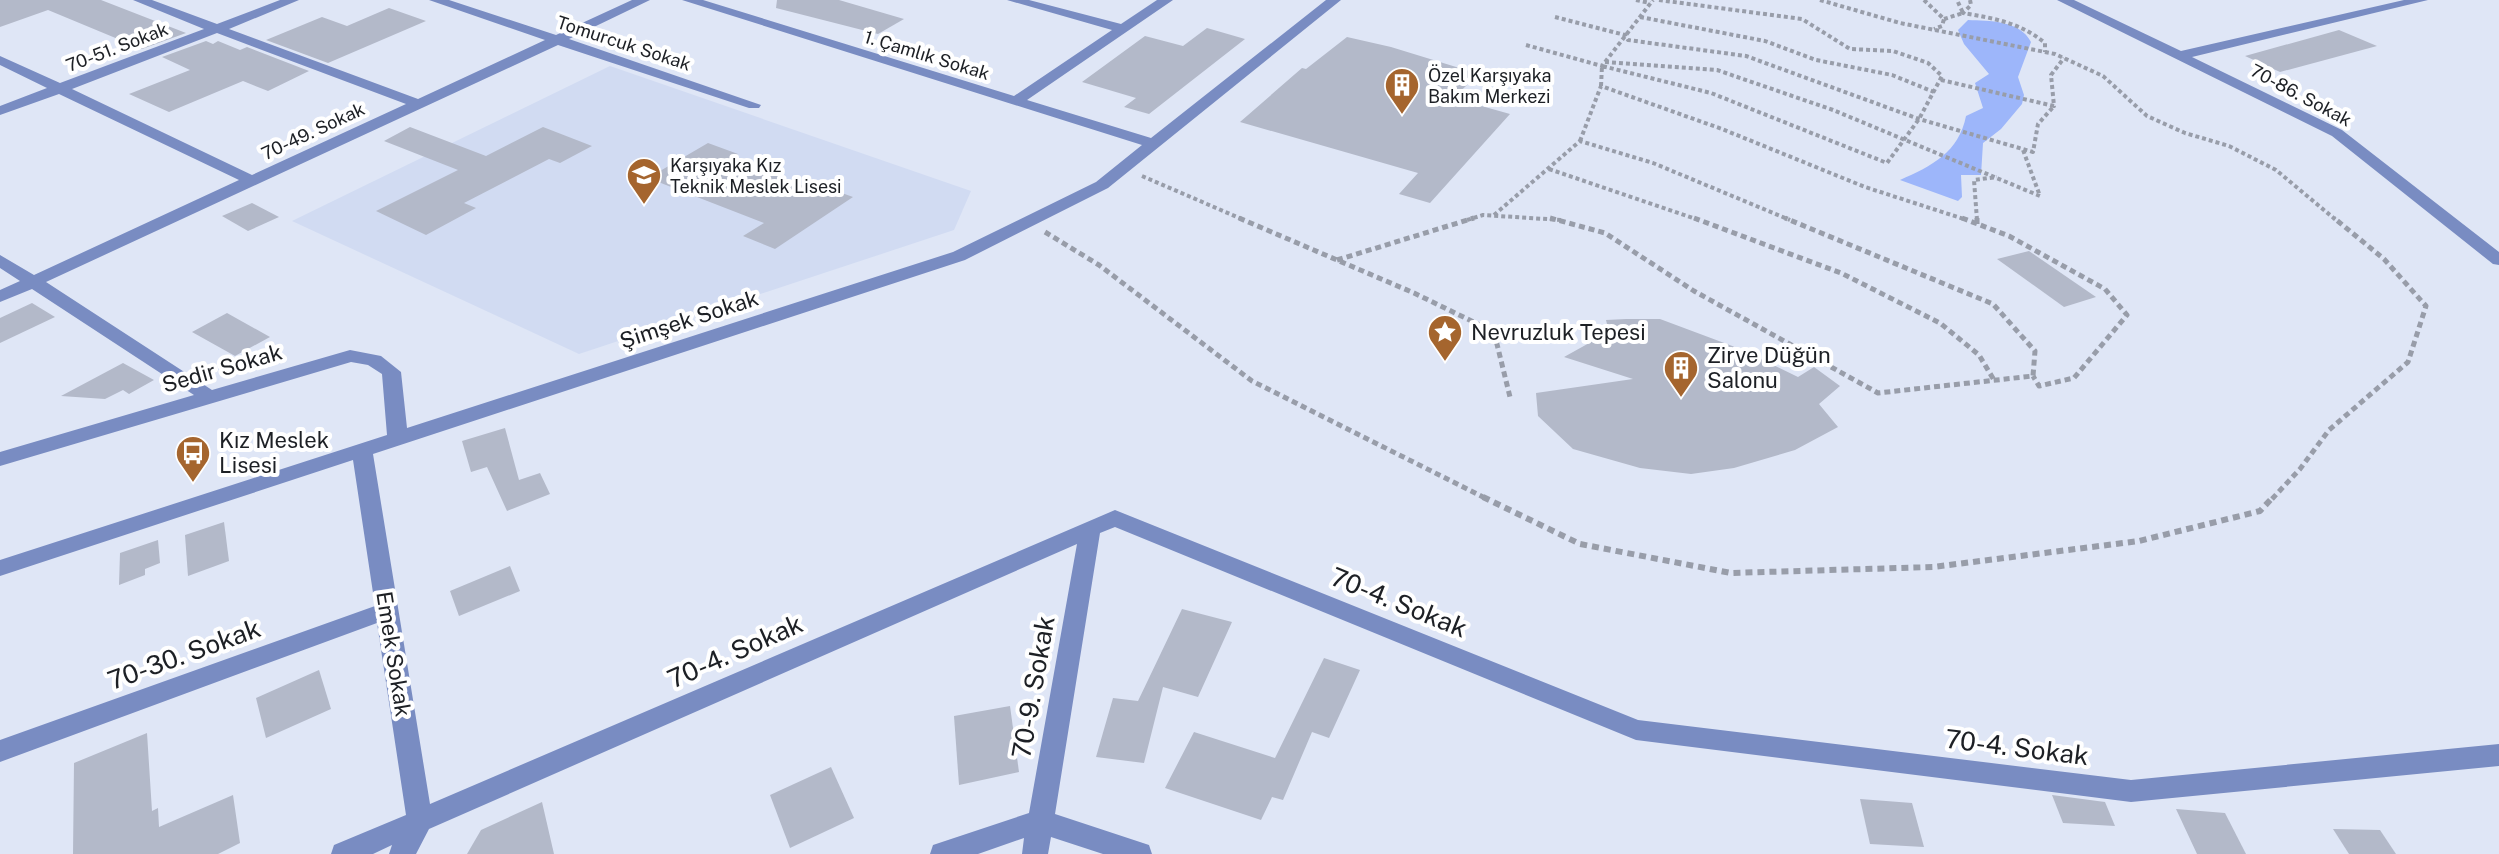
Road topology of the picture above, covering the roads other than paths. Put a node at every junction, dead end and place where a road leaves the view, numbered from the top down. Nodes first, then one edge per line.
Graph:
1 (140, 0) edge
2 (292, 0) edge
3 (436, 0) edge
4 (643, 0) edge
5 (689, 0) edge
6 (1014, 0) edge
7 (1166, 0) edge
8 (2064, 0) edge
9 (2421, 0) edge
10 (1326, 1) edge
11 (216, 29) junction
12 (1123, 29) junction
13 (557, 40) junction
14 (2179, 56) junction
15 (0, 60) edge
16 (58, 89) junction
17 (1016, 101) junction
18 (419, 104) junction
19 (754, 105) dead end
20 (0, 111) edge
21 (1154, 144) junction
22 (253, 181) junction
23 (0, 260) edge
24 (2499, 260) edge
25 (34, 283) junction
26 (0, 297) edge
27 (208, 396) junction
28 (398, 439) junction
29 (362, 450) junction
30 (0, 459) edge
31 (1090, 529) junction
32 (0, 568) edge
33 (388, 610) junction
34 (0, 751) edge
35 (2499, 755) edge
36 (420, 821) junction
37 (1040, 821) junction
38 (344, 854) edge
39 (402, 854) edge
40 (943, 854) edge
41 (1035, 854) edge
42 (1139, 854) edge

1 - 11 street
2 - 11 street, 70-51. Sokak
3 - 13 street, Tomurcuk Sokak
4 - 13 street, 70-49. Sokak
5 - 17 street, 1. Çamlık Sokak
6 - 12 street
7 - 12 street
8 - 14 street, 70-86. Sokak
9 - 14 street
10 - 21 street, Şimşek Sokak
11 - 16 street, 70-51. Sokak
11 - 18 street
12 - 17 street
13 - 18 street, 70-49. Sokak
13 - 19 street, Tomurcuk Sokak
14 - 24 street, 70-86. Sokak
15 - 16 street
16 - 20 street, 70-51. Sokak
16 - 22 street
17 - 21 street, 1. Çamlık Sokak
18 - 22 street, 70-49. Sokak
21 - 28 street, Şimşek Sokak
22 - 25 street, 70-49. Sokak
23 - 25 street
25 - 26 street, 70-49. Sokak
25 - 27 street
27 - 28 street, Sedir Sokak
27 - 30 street, Sedir Sokak
28 - 29 street, Şimşek Sokak
29 - 32 street, Şimşek Sokak
29 - 33 street, Emek Sokak
31 - 35 street, 70-4. Sokak
31 - 36 street, 70-4. Sokak
31 - 37 street, 70-9. Sokak
33 - 34 street, 70-30. Sokak
33 - 36 street, Emek Sokak
36 - 38 street, 70-4. Sokak
36 - 39 street
37 - 40 street
37 - 41 street, 70-9. Sokak
37 - 42 street

